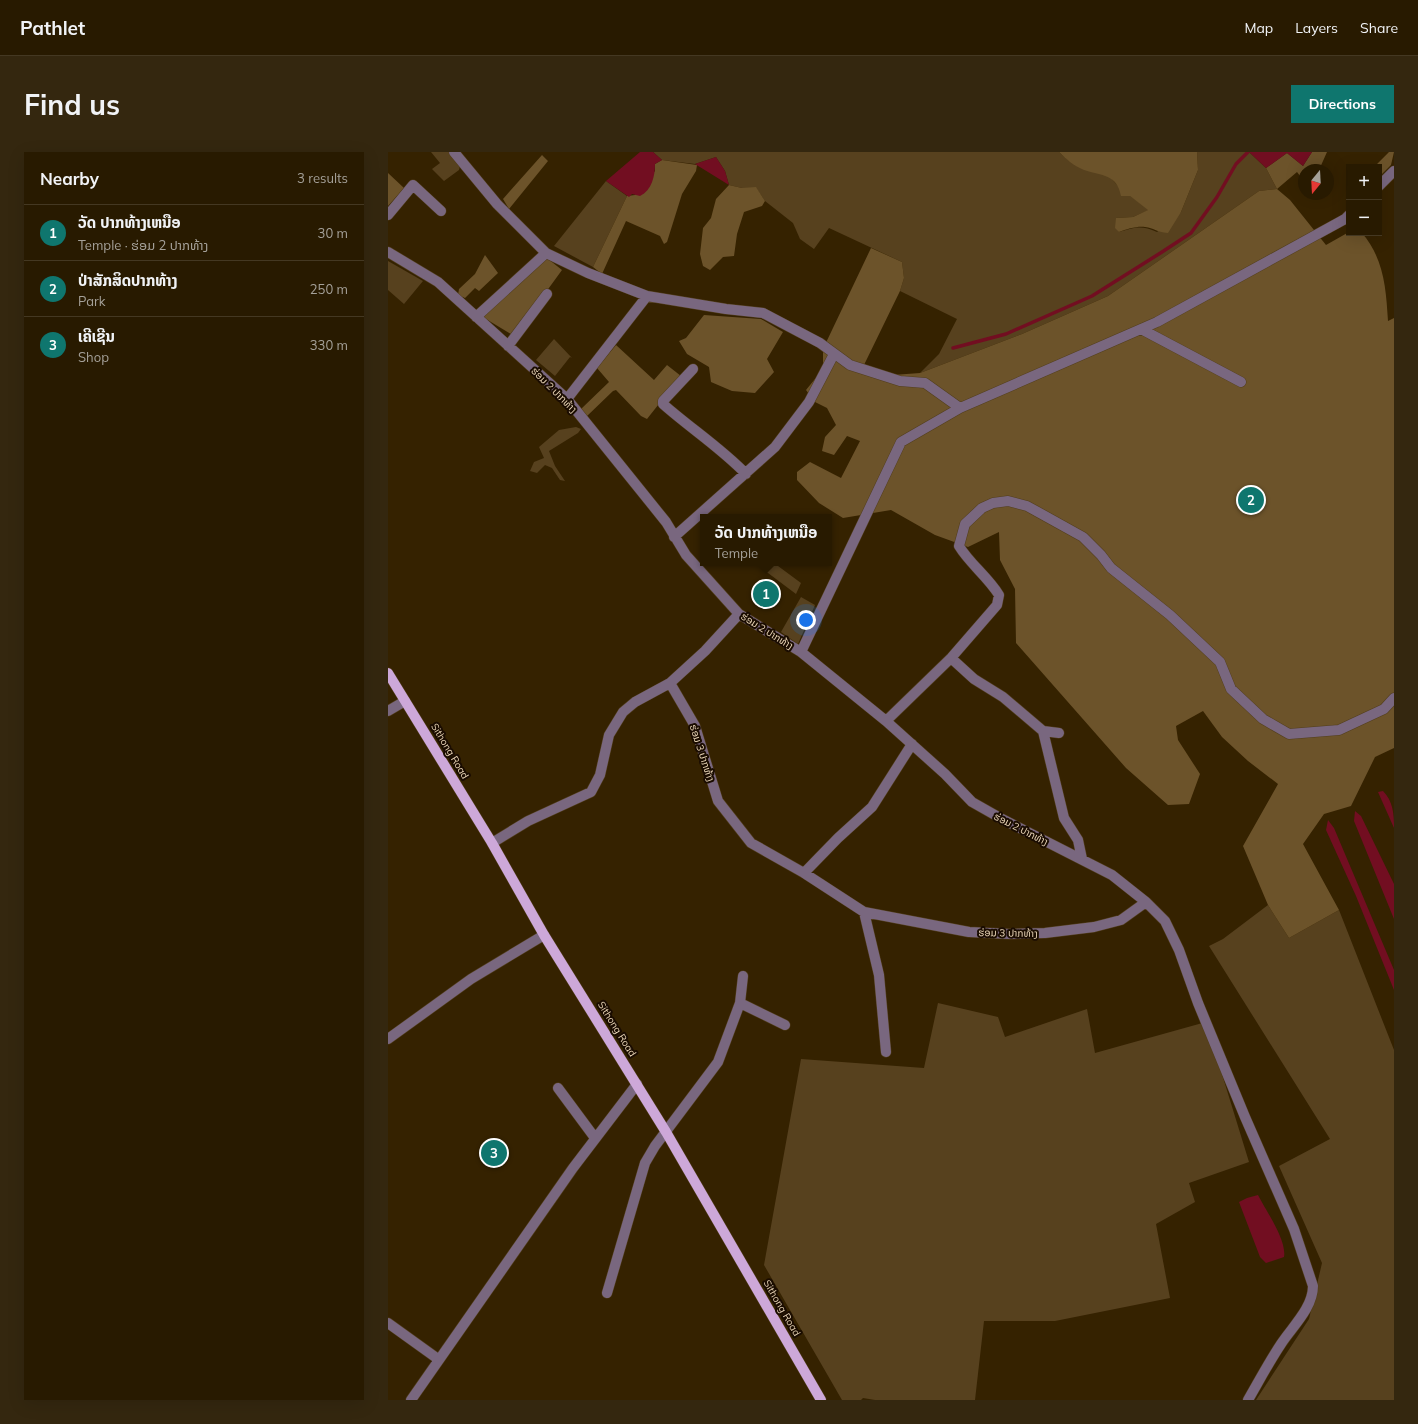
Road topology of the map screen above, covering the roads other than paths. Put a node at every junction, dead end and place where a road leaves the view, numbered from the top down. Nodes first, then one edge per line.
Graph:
1 (454, 152) edge
2 (1394, 171) edge
3 (1382, 183) edge
4 (441, 211) dead end
5 (388, 215) edge
6 (1346, 217) edge
7 (388, 252) edge
8 (546, 253) junction
9 (547, 294) dead end
10 (647, 296) junction
11 (476, 317) junction
12 (1141, 329) junction
13 (508, 346) junction
14 (834, 354) junction
15 (693, 369) dead end
16 (1240, 382) dead end
17 (567, 399) junction
18 (960, 408) junction
19 (746, 474) junction
20 (700, 514) edge
21 (700, 514) edge
22 (674, 537) junction
23 (739, 614) junction
24 (801, 652) junction
25 (950, 658) junction
26 (388, 673) edge
27 (670, 683) junction
28 (1394, 698) edge
29 (405, 701) junction
30 (388, 711) edge
31 (886, 722) junction
32 (1042, 731) junction
33 (1058, 734) dead end
34 (912, 744) junction
35 (492, 844) junction
36 (1082, 859) junction
37 (804, 873) junction
38 (1146, 902) junction
39 (864, 912) junction
40 (544, 935) junction
41 (743, 976) dead end
42 (740, 1003) junction
43 (785, 1025) dead end
44 (388, 1039) edge
45 (886, 1052) dead end
46 (637, 1084) junction
47 (558, 1088) dead end
48 (666, 1132) junction
49 (595, 1138) junction
50 (607, 1293) dead end
51 (388, 1323) edge
52 (438, 1359) junction
53 (411, 1400) edge
54 (821, 1400) edge
55 (1248, 1400) edge

1 - 8 street
2 - 3 street
4 - 5 street
6 - 12 street
7 - 11 street, ຮ່ອມ 2 ປາກທ້າງ
8 - 10 street
8 - 11 street
9 - 13 street
10 - 14 street
10 - 17 street
11 - 13 street, ຮ່ອມ 2 ປາກທ້າງ
12 - 16 street
12 - 18 street
13 - 17 street, ຮ່ອມ 2 ປາກທ້າງ
14 - 18 street
14 - 19 street
15 - 19 street
17 - 22 street, ຮ່ອມ 2 ປາກທ້າງ
18 - 24 street
19 - 20 street
21 - 22 street
22 - 23 street, ຮ່ອມ 2 ປາກທ້າງ
23 - 24 street, ຮ່ອມ 2 ປາກທ້າງ
23 - 27 street
24 - 31 street, ຮ່ອມ 2 ປາກທ້າງ
25 - 28 street
25 - 31 street
25 - 32 street
26 - 29 main road, Sithong Road
27 - 35 street
27 - 37 street, ຮ່ອມ 3 ປາກທ້າງ
29 - 30 street
29 - 35 main road, Sithong Road
31 - 34 street, ຮ່ອມ 2 ປາກທ້າງ
32 - 33 street
32 - 36 street
34 - 36 street, ຮ່ອມ 2 ປາກທ້າງ
34 - 37 street
35 - 40 main road, Sithong Road
36 - 38 street, ຮ່ອມ 2 ປາກທ້າງ
37 - 39 street, ຮ່ອມ 3 ປາກທ້າງ
38 - 39 street, ຮ່ອມ 3 ປາກທ້າງ
38 - 55 street, ຮ່ອມ 2 ປາກທ້າງ
39 - 45 street
40 - 44 street
40 - 46 main road, Sithong Road
41 - 42 street
42 - 43 street
42 - 48 street
46 - 48 main road, Sithong Road
46 - 49 street
47 - 49 street
48 - 50 street
48 - 54 main road, Sithong Road
49 - 52 street
51 - 52 street
52 - 53 street

